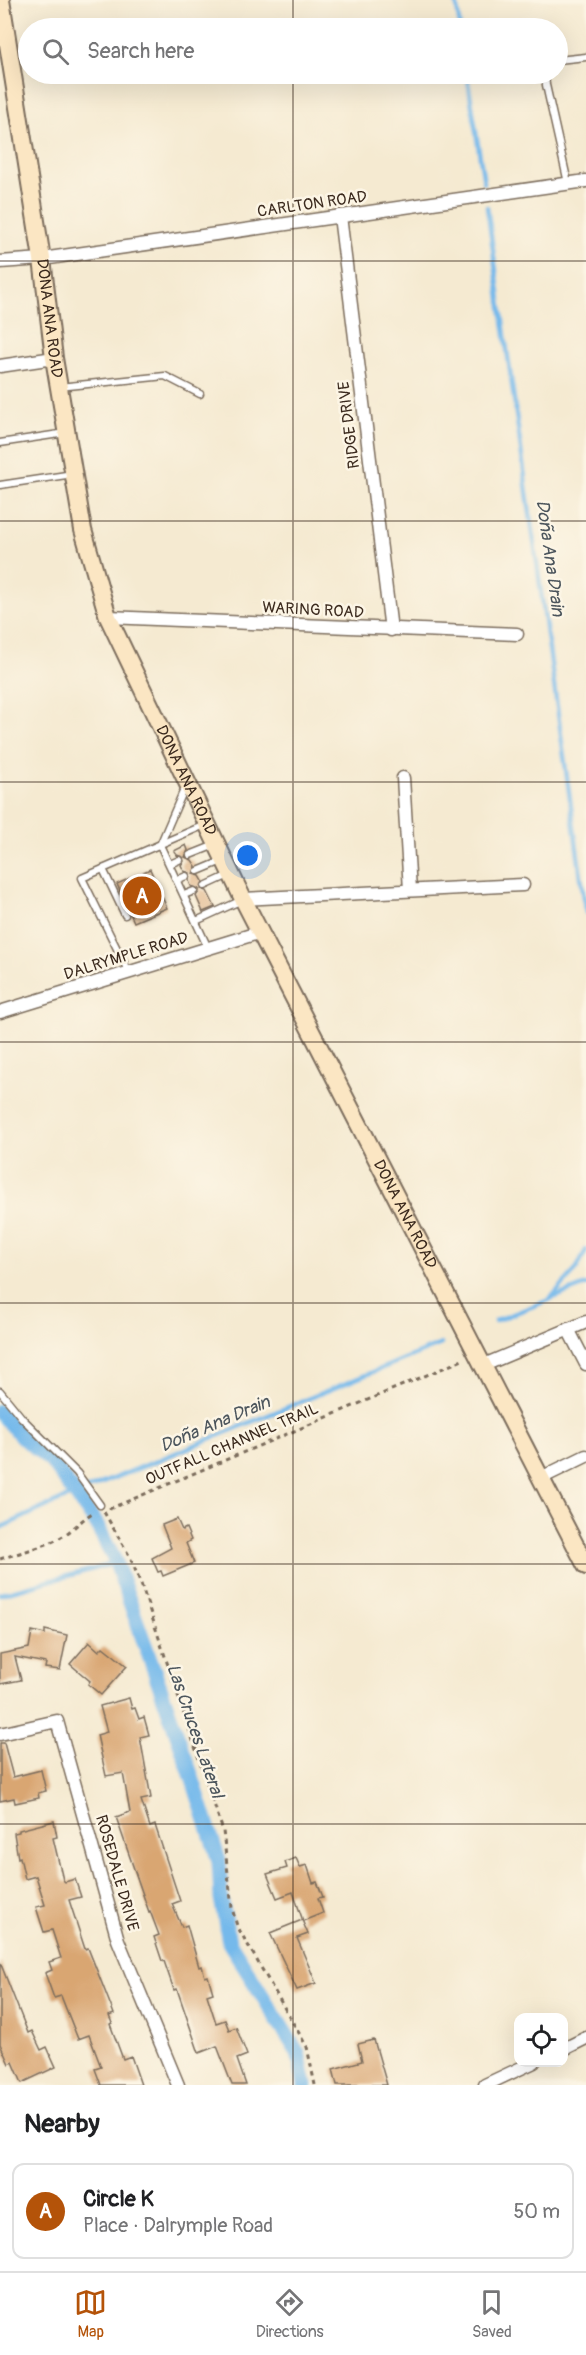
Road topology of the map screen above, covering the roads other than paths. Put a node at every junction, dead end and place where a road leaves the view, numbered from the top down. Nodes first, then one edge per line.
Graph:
1 (1, 0) edge
2 (2, 22) edge
3 (586, 57) edge
4 (568, 59) edge
5 (546, 84) edge
6 (586, 181) edge
7 (568, 184) junction
8 (340, 216) junction
9 (42, 259) junction
10 (0, 262) edge
11 (54, 358) junction
12 (0, 366) edge
13 (59, 387) junction
14 (200, 394) dead end
15 (67, 433) junction
16 (0, 443) edge
17 (74, 474) junction
18 (0, 485) edge
19 (108, 617) junction
20 (391, 630) junction
21 (517, 634) dead end
22 (403, 778) dead end
23 (187, 782) junction
24 (207, 824) junction
25 (160, 844) junction
26 (217, 844) junction
27 (190, 855) dead end
28 (179, 861) dead end
29 (170, 864) junction
30 (228, 867) junction
31 (103, 869) junction
32 (198, 871) dead end
33 (186, 876) dead end
34 (177, 880) junction
35 (523, 885) dead end
36 (205, 886) dead end
37 (194, 891) dead end
38 (410, 891) junction
39 (184, 895) junction
40 (243, 899) junction
41 (125, 915) dead end
42 (196, 921) junction
43 (261, 932) junction
44 (208, 949) junction
45 (129, 973) junction
46 (0, 1012) edge
47 (586, 1322) edge
48 (568, 1329) junction
49 (481, 1359) junction
50 (586, 1364) edge
51 (0, 1391) edge
52 (586, 1456) edge
53 (541, 1478) junction
54 (102, 1508) road end
55 (586, 1566) edge
56 (0, 1734) edge
57 (586, 2038) edge
58 (568, 2047) edge
59 (523, 2067) edge
60 (178, 2085) edge
61 (485, 2085) edge

1 - 2 street, DONA ANA ROAD
2 - 9 street, DONA ANA ROAD
3 - 4 lane
5 - 7 lane
6 - 7 street, CARLTON ROAD
7 - 8 street, CARLTON ROAD
8 - 9 street, CARLTON ROAD
8 - 20 street, RIDGE DRIVE
9 - 10 street, CARLTON ROAD
9 - 11 street, DONA ANA ROAD
11 - 12 street
11 - 13 street, DONA ANA ROAD
13 - 14 lane
13 - 15 street, DONA ANA ROAD
15 - 16 lane
15 - 17 street, DONA ANA ROAD
17 - 18 lane
17 - 19 street, DONA ANA ROAD
19 - 20 street, WARING ROAD
19 - 23 street, DONA ANA ROAD
20 - 21 street, WARING ROAD
22 - 38 street
23 - 24 street, DONA ANA ROAD
23 - 25 lane
24 - 25 lane
24 - 26 street, DONA ANA ROAD
25 - 29 lane
25 - 31 lane
26 - 27 lane
26 - 30 street, DONA ANA ROAD
28 - 29 lane
29 - 34 lane
30 - 32 lane
30 - 36 lane
30 - 40 street, DONA ANA ROAD
31 - 41 lane
31 - 45 lane
33 - 34 lane
34 - 39 lane
35 - 38 street
37 - 39 lane
38 - 40 street
39 - 42 lane
40 - 42 lane
40 - 43 street, DONA ANA ROAD
42 - 44 lane
43 - 44 street, DALRYMPLE ROAD
43 - 49 street, DONA ANA ROAD
44 - 45 street, DALRYMPLE ROAD
45 - 46 street, DALRYMPLE ROAD
47 - 48 street
48 - 49 street
48 - 50 street
49 - 53 street, DONA ANA ROAD
51 - 54 lane
52 - 53 street
53 - 55 street, DONA ANA ROAD
56 - 60 street, ROSEDALE DRIVE
57 - 58 street
59 - 61 street

